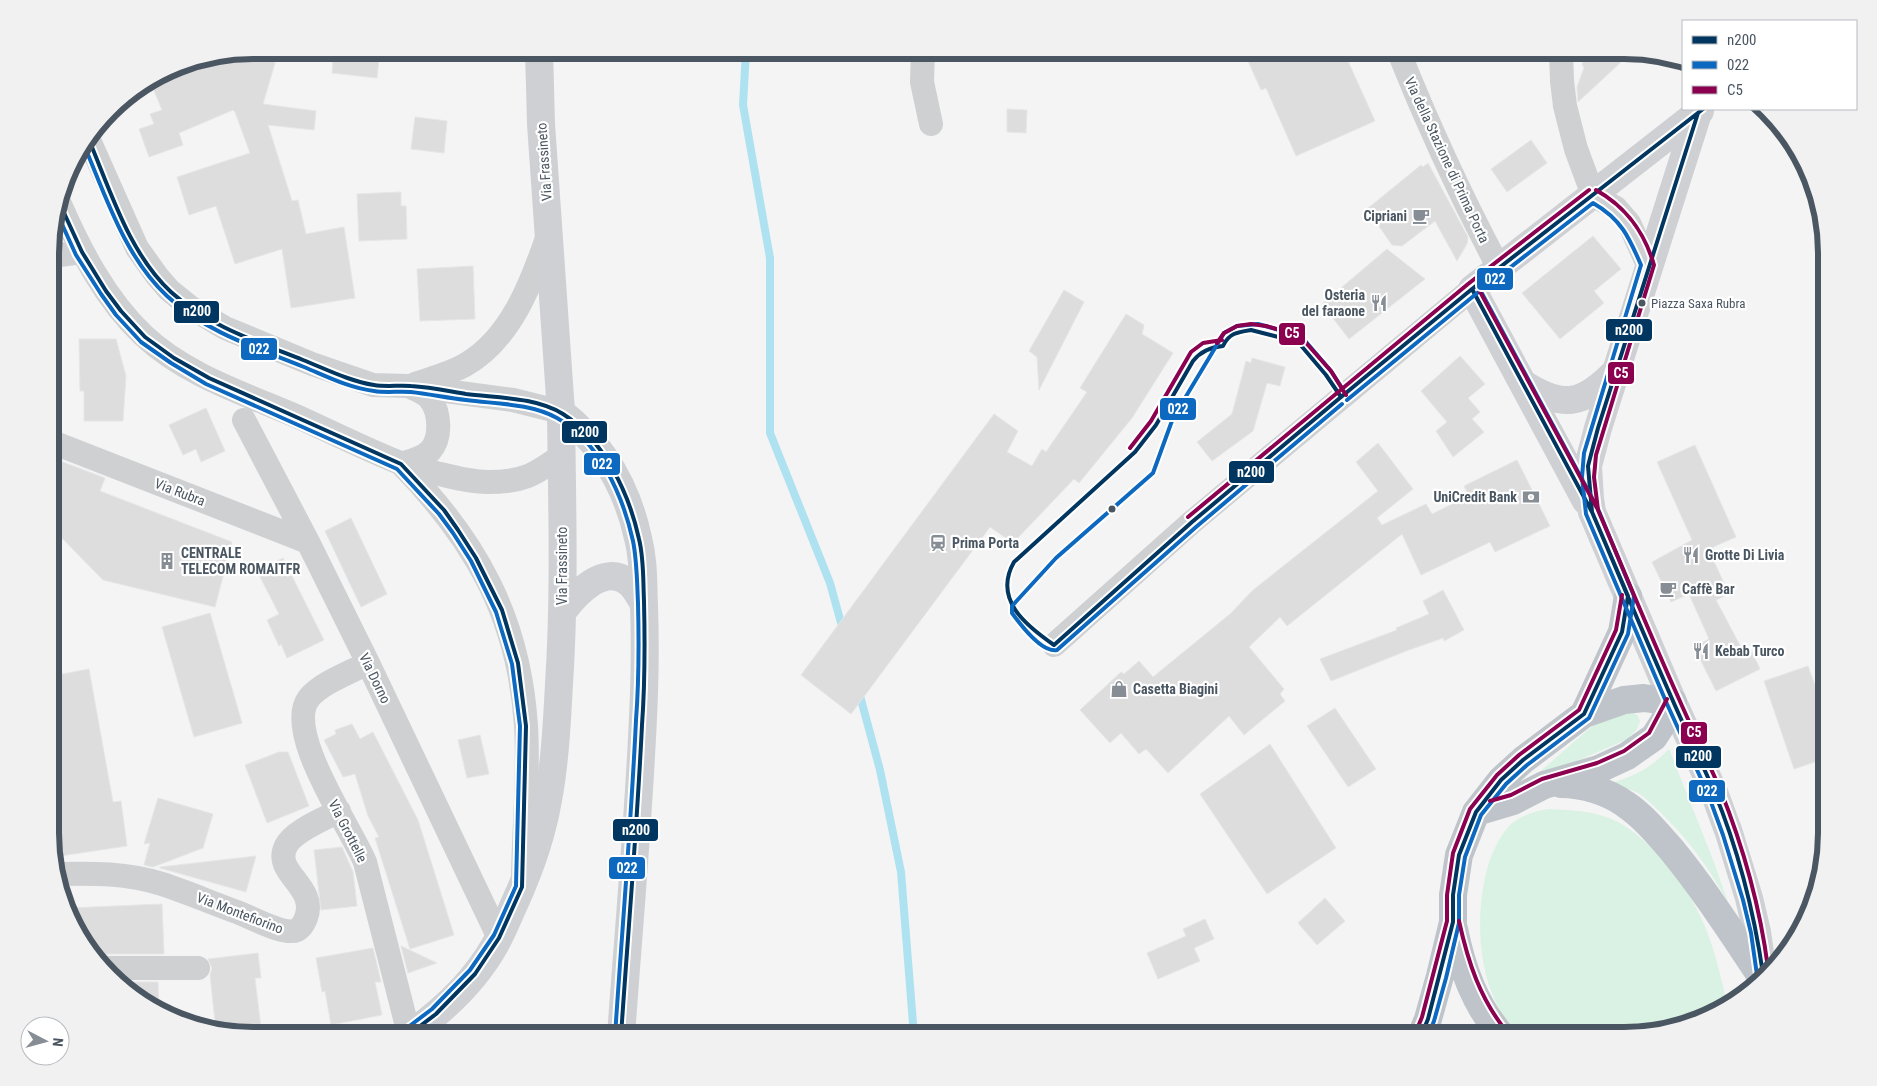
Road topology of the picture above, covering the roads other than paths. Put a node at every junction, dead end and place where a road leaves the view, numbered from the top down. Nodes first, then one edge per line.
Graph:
1 (539, 59) edge
2 (923, 59) edge
3 (1402, 59) edge
4 (1561, 59) edge
5 (1701, 111) edge
6 (932, 124) dead end
7 (91, 145) edge
8 (1593, 195) junction
9 (63, 211) edge
10 (549, 233) junction
11 (82, 252) junction
12 (59, 255) edge
13 (1648, 265) junction
14 (1499, 268) junction
15 (1472, 289) junction
16 (1619, 362) junction
17 (1524, 384) junction
18 (408, 386) junction
19 (560, 412) junction
20 (244, 420) dead end
21 (59, 445) edge
22 (561, 456) junction
23 (402, 464) junction
24 (1592, 512) junction
25 (308, 542) junction
26 (1628, 596) junction
27 (644, 604) junction
28 (563, 611) junction
29 (1054, 645) dead end
30 (368, 663) junction
31 (1673, 702) junction
32 (1584, 714) junction
33 (1544, 785) junction
34 (339, 811) junction
35 (1476, 812) junction
36 (63, 874) edge
37 (522, 887) junction
38 (1453, 922) junction
39 (499, 938) junction
40 (113, 968) edge
41 (198, 968) dead end
42 (1761, 971) edge
43 (1760, 972) edge
44 (406, 1027) edge
45 (419, 1027) edge
46 (622, 1027) edge
47 (1424, 1027) edge
48 (1494, 1027) edge

1 - 10 street, Via Frassineto
2 - 6 street
3 - 14 street, Via della Stazione di Prima Porta
4 - 8 street
5 - 8 street
5 - 13 street
7 - 18 street
8 - 13 street
8 - 14 street
9 - 11 street
10 - 18 street
10 - 19 street, Via Frassineto
11 - 12 street
11 - 23 street
13 - 16 street
14 - 15 street
15 - 17 street
15 - 29 street
16 - 17 street
16 - 24 street
17 - 24 street
18 - 19 street
18 - 23 street
19 - 22 street, Via Frassineto
19 - 27 street
20 - 25 street, Via Dorno
21 - 25 street, Via Rubra
22 - 23 street
22 - 28 street, Via Frassineto
23 - 37 street
24 - 26 street
25 - 30 street, Via Dorno
26 - 31 street
26 - 32 highway
27 - 28 street
27 - 46 street
28 - 37 street, Via Frassineto
30 - 34 street, Via Grottelle
30 - 39 street, Via Dorno
31 - 32 highway
31 - 33 highway
31 - 42 street
32 - 35 highway
33 - 35 highway
33 - 43 highway
34 - 36 street, Via Montefiorino
34 - 44 street, Via Grottelle
35 - 38 highway
37 - 39 street, Via Frassineto
38 - 47 highway
38 - 48 highway
39 - 45 street, Via Frassineto
40 - 41 street

